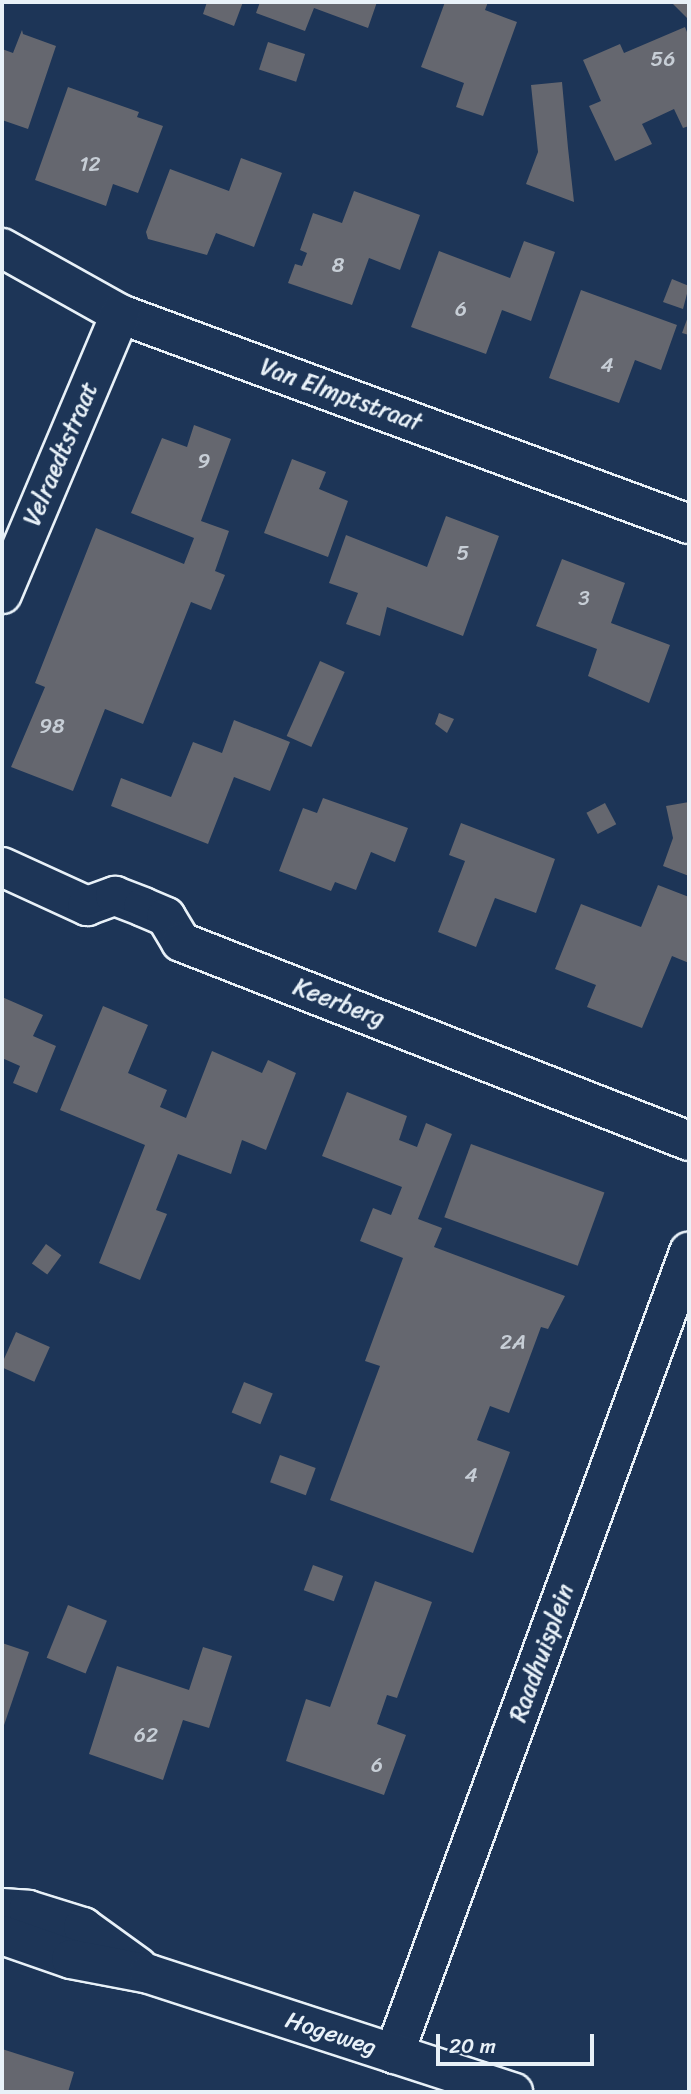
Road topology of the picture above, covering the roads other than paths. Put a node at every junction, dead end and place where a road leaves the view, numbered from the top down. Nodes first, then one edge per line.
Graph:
1 (2, 247) edge
2 (120, 314) junction
3 (689, 524) edge
4 (2, 594) edge
5 (2, 867) edge
6 (689, 1140) edge
7 (689, 1252) edge
8 (2, 1908) edge
9 (2, 1935) edge
10 (149, 1974) junction
11 (394, 2054) junction
12 (513, 2092) edge

1 - 2 street, Van Elmptstraat
2 - 3 street, Van Elmptstraat
2 - 4 street, Velraedtstraat
5 - 6 street, Keerberg
7 - 11 street, Raadhuisplein
8 - 10 street, Hogeweg
9 - 10 street, Hogeweg
10 - 11 street, Hogeweg
11 - 12 street, Hogeweg

